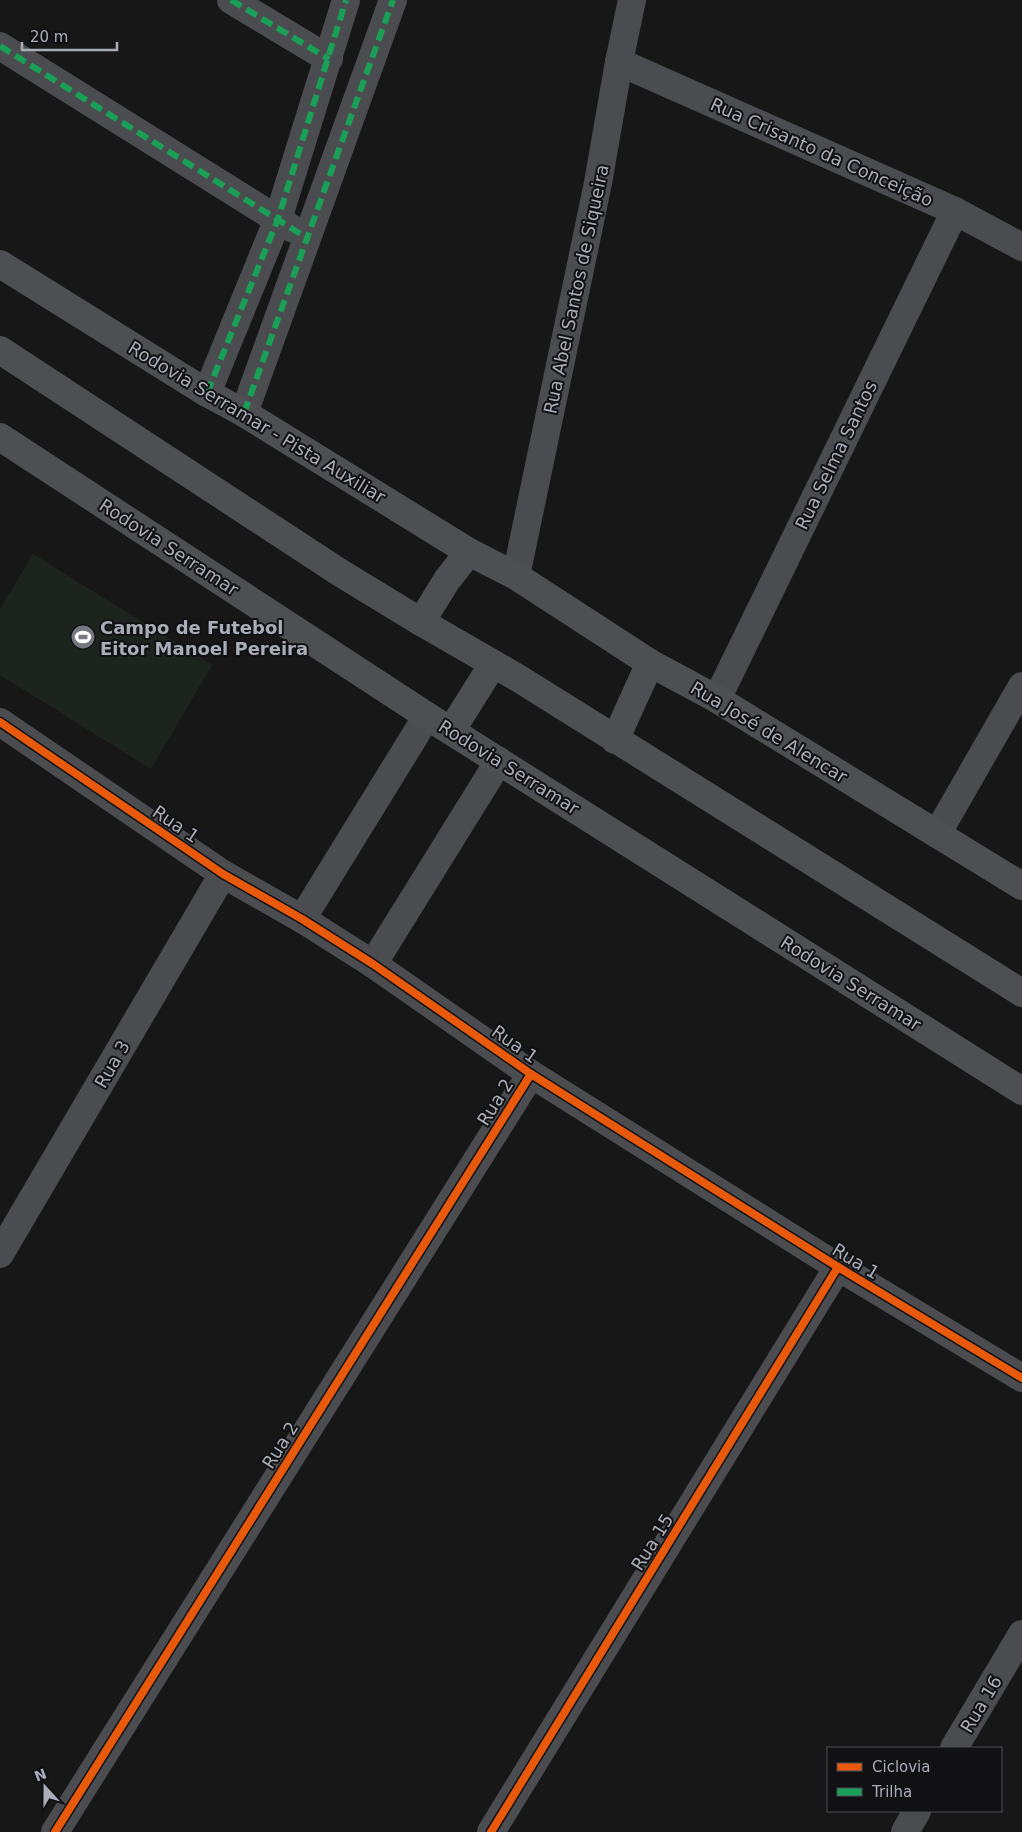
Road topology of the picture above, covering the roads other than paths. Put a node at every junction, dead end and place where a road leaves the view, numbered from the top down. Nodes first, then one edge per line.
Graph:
1 (231, 0) edge
2 (346, 0) edge
3 (393, 0) edge
4 (632, 0) edge
5 (0, 46) edge
6 (329, 59) junction
7 (619, 62) junction
8 (955, 211) junction
9 (278, 219) junction
10 (307, 238) junction
11 (1022, 247) edge
12 (0, 264) edge
13 (0, 350) edge
14 (207, 393) junction
15 (244, 413) junction
16 (0, 437) edge
17 (469, 552) junction
18 (516, 576) junction
19 (421, 622) junction
20 (650, 663) junction
21 (493, 664) junction
22 (1022, 686) edge
23 (717, 699) junction
24 (426, 716) junction
25 (0, 722) edge
26 (451, 731) junction
27 (615, 740) junction
28 (499, 761) junction
29 (937, 834) junction
30 (223, 874) junction
31 (1022, 886) edge
32 (302, 919) junction
33 (373, 964) junction
34 (1022, 993) edge
35 (531, 1074) junction
36 (1022, 1091) edge
37 (0, 1254) edge
38 (838, 1267) junction
39 (1022, 1378) edge
40 (1022, 1634) edge
41 (955, 1747) edge
42 (916, 1812) edge
43 (55, 1832) edge
44 (491, 1832) edge
45 (905, 1832) edge

1 - 6 street
2 - 6 street
3 - 10 street
4 - 7 street, Rua Abel Santos de Siqueira
5 - 9 street
6 - 9 street
7 - 8 street, Rua Crisanto da Conceição
7 - 18 street, Rua Abel Santos de Siqueira
8 - 11 street, Rua Crisanto da Conceição
8 - 23 street, Rua Selma Santos
9 - 10 street
9 - 14 street
10 - 15 street
12 - 14 main road, Rodovia Serramar - Pista Auxiliar
13 - 19 main road
14 - 15 main road, Rodovia Serramar - Pista Auxiliar
15 - 17 main road, Rodovia Serramar - Pista Auxiliar
16 - 24 main road, Rodovia Serramar
17 - 18 main road, Rodovia Serramar - Pista Auxiliar
17 - 19 main road
18 - 20 main road, Rua José de Alencar
19 - 21 main road
20 - 23 main road, Rua José de Alencar
20 - 27 main road
21 - 26 main road
21 - 27 main road
22 - 29 street
23 - 29 main road, Rua José de Alencar
24 - 26 main road, Rodovia Serramar
24 - 32 street
25 - 30 street, Rua 1
26 - 28 main road, Rodovia Serramar
27 - 34 main road
28 - 33 street
28 - 36 main road, Rodovia Serramar
29 - 31 main road, Rua José de Alencar
30 - 32 street, Rua 1
30 - 37 street, Rua 3
32 - 33 street, Rua 1
33 - 35 street, Rua 1
35 - 38 street, Rua 1
35 - 43 street, Rua 2
38 - 39 street, Rua 1
38 - 44 street, Rua 15
40 - 41 street, Rua 16
42 - 45 street

